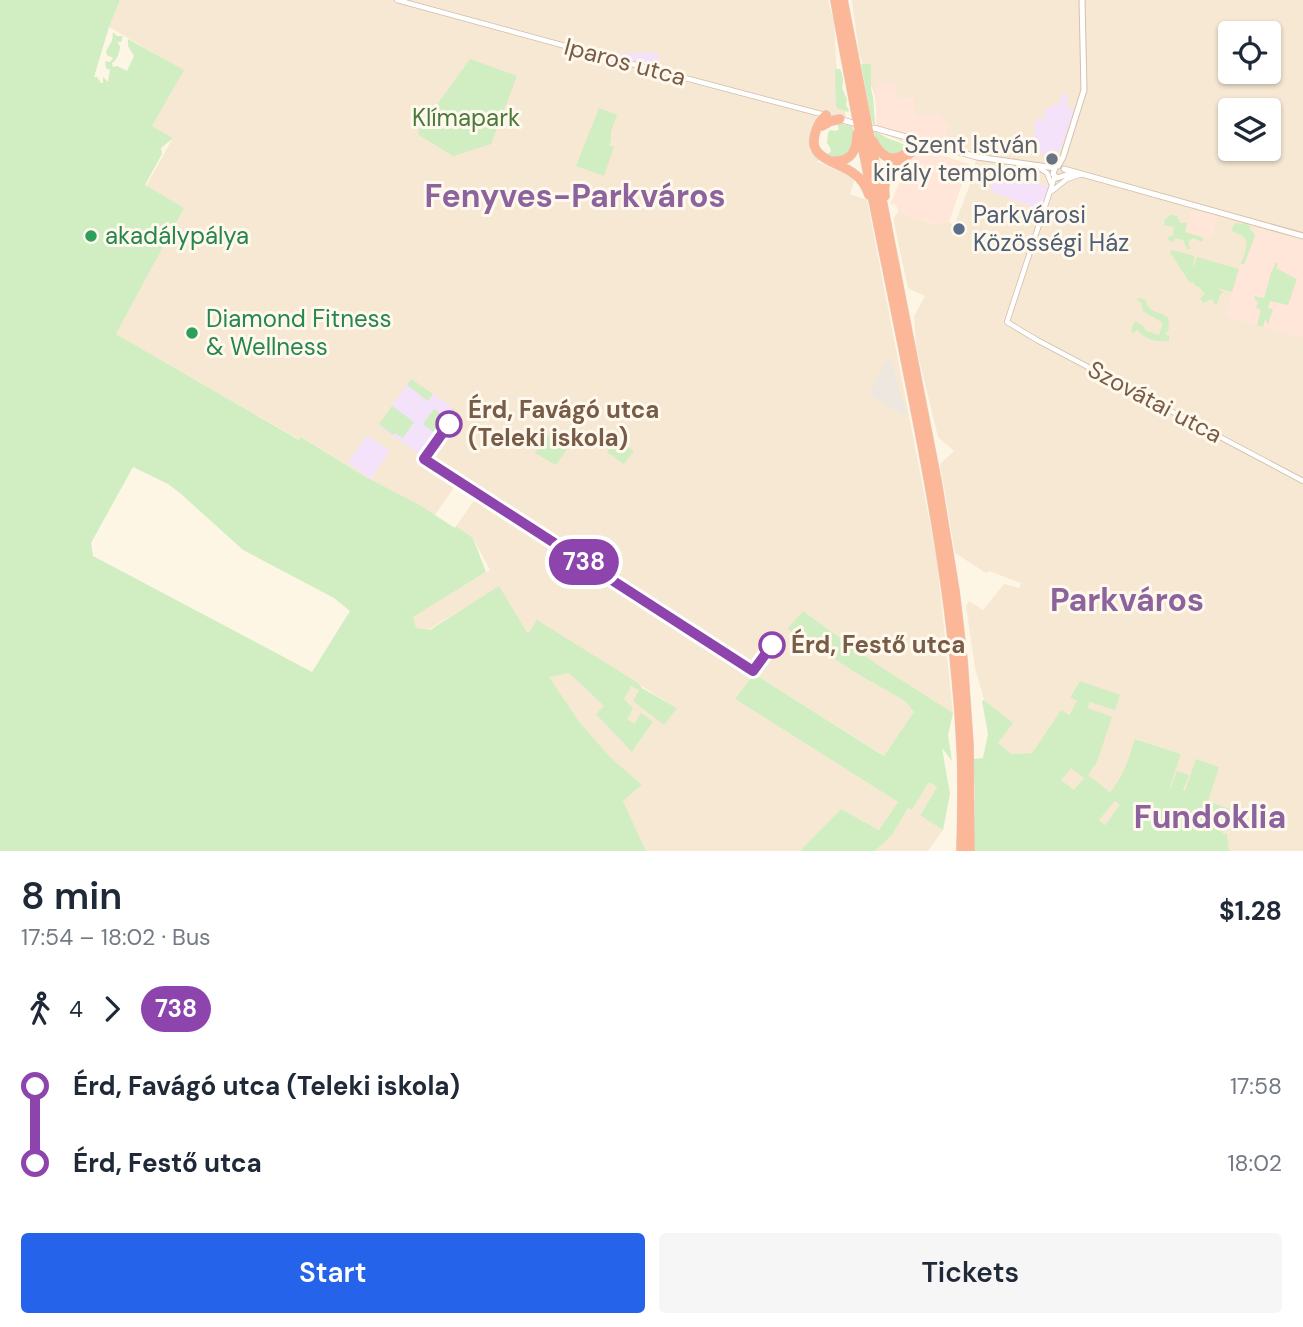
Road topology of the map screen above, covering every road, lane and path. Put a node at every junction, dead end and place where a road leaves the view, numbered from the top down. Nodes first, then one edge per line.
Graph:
1 (397, 0) edge
2 (835, 0) edge
3 (843, 0) edge
4 (1082, 0) edge
5 (856, 111) junction
6 (821, 119) junction
7 (839, 119) joint
8 (853, 123) dead end
9 (870, 126) junction
10 (914, 144) junction
11 (1026, 165) junction
12 (1041, 169) junction
13 (1059, 172) junction
14 (1082, 174) junction
15 (1050, 194) junction
16 (883, 228) junction
17 (1303, 236) edge
18 (1303, 481) edge
19 (961, 851) edge
20 (970, 851) edge

1 - 6 street, Iparos utca
2 - 5 highway
3 - 9 highway
4 - 13 main road
5 - 6 highway
5 - 16 highway
6 - 7 highway
6 - 16 highway
7 - 8 main road
9 - 10 main road
9 - 10 highway
9 - 16 highway
10 - 11 main road
10 - 16 highway
11 - 12 main road
11 - 13 main road
12 - 13 main road
12 - 15 street
13 - 14 main road
13 - 15 street
14 - 15 street
14 - 17 main road
15 - 18 street, Szovátai utca
16 - 19 highway
16 - 20 highway

